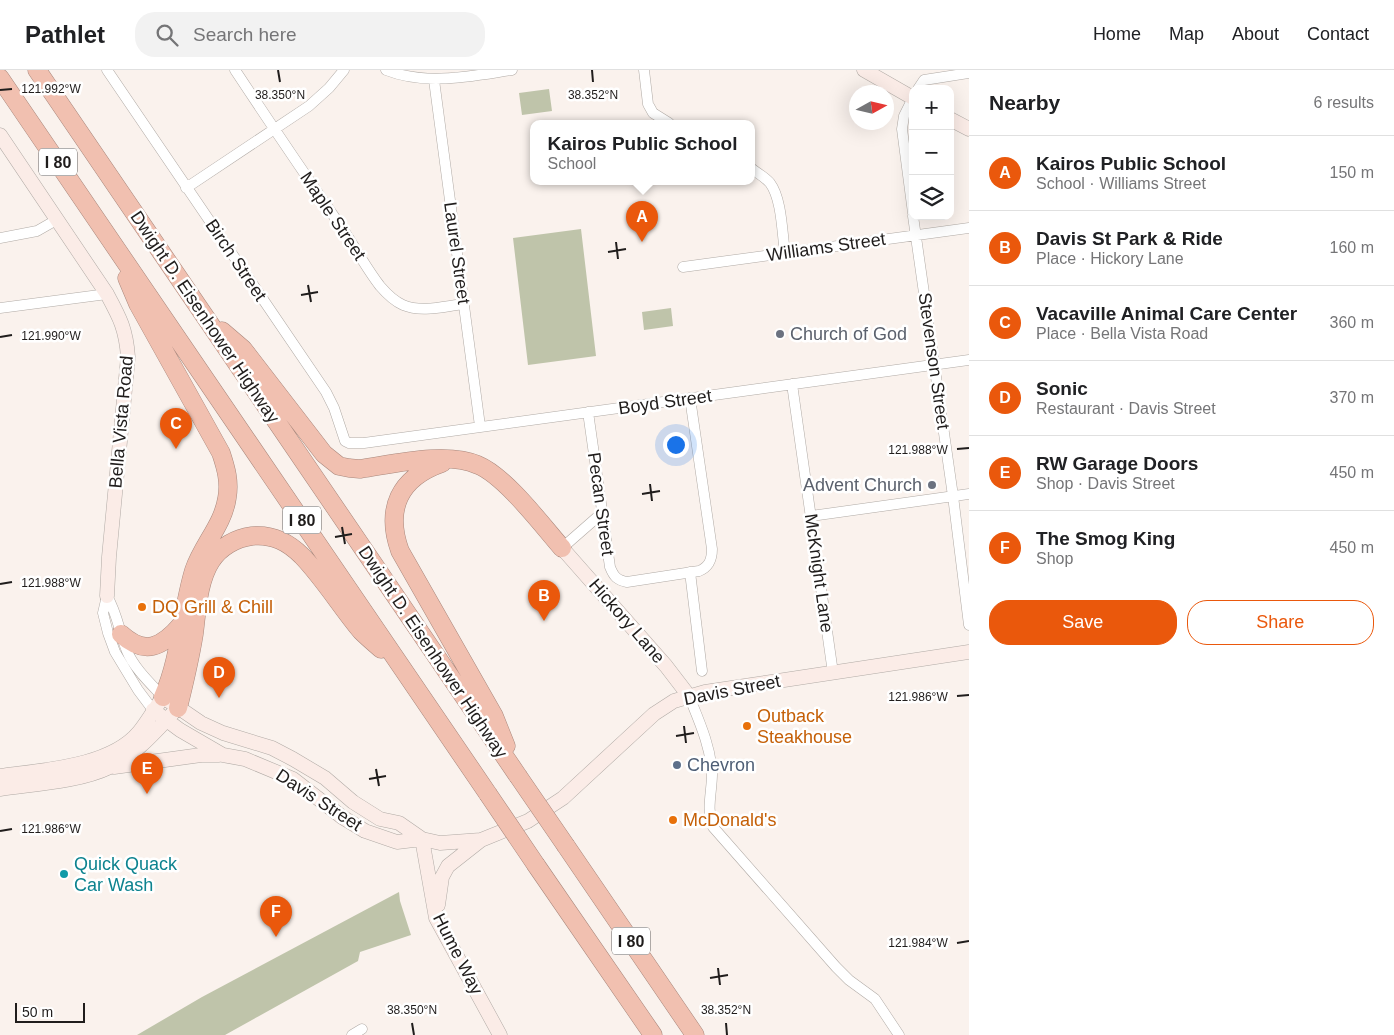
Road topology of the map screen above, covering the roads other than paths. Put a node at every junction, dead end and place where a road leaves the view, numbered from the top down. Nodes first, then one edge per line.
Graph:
1 (37, 70) edge
2 (107, 70) edge
3 (236, 70) edge
4 (344, 70) edge
5 (386, 70) edge
6 (512, 70) edge
7 (644, 70) edge
8 (864, 70) edge
9 (969, 73) edge
10 (0, 78) edge
11 (434, 80) junction
12 (921, 85) edge
13 (909, 96) edge
14 (909, 106) edge
15 (664, 120) edge
16 (954, 121) edge
17 (274, 129) junction
18 (969, 129) edge
19 (0, 135) edge
20 (755, 171) edge
21 (909, 180) edge
22 (186, 188) junction
23 (58, 219) junction
24 (914, 220) edge
25 (969, 228) edge
26 (916, 235) junction
27 (0, 238) edge
28 (115, 247) junction
29 (785, 253) junction
30 (683, 266) dead end
31 (107, 294) junction
32 (464, 304) junction
33 (0, 308) edge
34 (204, 315) junction
35 (969, 360) edge
36 (934, 365) junction
37 (792, 384) junction
38 (690, 398) junction
39 (588, 412) junction
40 (480, 426) junction
41 (362, 443) joint
42 (453, 459) junction
43 (969, 494) edge
44 (953, 496) junction
45 (602, 513) junction
46 (811, 516) junction
47 (562, 548) junction
48 (690, 572) junction
49 (107, 596) junction
50 (181, 625) junction
51 (969, 626) edge
52 (121, 634) junction
53 (969, 652) edge
54 (403, 668) junction
55 (702, 671) dead end
56 (832, 673) junction
57 (689, 696) junction
58 (158, 703) junction
59 (172, 714) junction
60 (222, 755) junction
61 (111, 767) junction
62 (0, 776) edge
63 (518, 776) junction
64 (0, 789) edge
65 (422, 839) junction
66 (481, 840) junction
67 (436, 918) junction
68 (362, 1030) dead end
69 (651, 1033) edge
70 (352, 1035) edge
71 (500, 1035) edge
72 (696, 1035) edge
73 (899, 1035) edge

1 - 34 highway, Dwight D. Eisenhower Highway / I 80
2 - 22 street, Birch Street
3 - 17 street, Maple Street
4 - 17 street
5 - 11 street
6 - 11 street
7 - 15 street
8 - 13 main road
9 - 12 street
10 - 28 highway, Dwight D. Eisenhower Highway / I 80
11 - 32 street, Laurel Street
14 - 21 street
16 - 18 main road
17 - 22 street
17 - 32 street, Maple Street
19 - 23 main road, Bella Vista Road
20 - 29 street
22 - 41 street, Birch Street
23 - 27 street
23 - 31 main road, Bella Vista Road
24 - 26 street, Stevenson Street
25 - 26 street, Williams Street
26 - 29 street, Williams Street
26 - 36 street, Stevenson Street
28 - 50 highway
28 - 54 highway, Dwight D. Eisenhower Highway / I 80
29 - 30 street, Williams Street
31 - 33 street
31 - 49 main road, Bella Vista Road
32 - 40 street, Laurel Street
34 - 42 highway
34 - 63 highway, Dwight D. Eisenhower Highway / I 80
35 - 36 street, Boyd Street
36 - 37 street, Boyd Street
36 - 44 street, Stevenson Street
37 - 38 street, Boyd Street
37 - 46 street, McKnight Lane
38 - 39 street, Boyd Street
38 - 48 street
39 - 40 street, Boyd Street
39 - 45 street, Pecan Street
40 - 41 street, Boyd Street
42 - 47 highway
42 - 63 highway
43 - 44 street
44 - 46 street
44 - 51 street, Stevenson Street
45 - 47 street
45 - 48 street, Pecan Street
46 - 56 street, McKnight Lane
47 - 57 main road, Hickory Lane
48 - 55 street
49 - 52 street, Bella Vista Road
49 - 58 street, Bella Vista Road
50 - 52 highway
50 - 58 highway
52 - 58 street, Bella Vista Road
53 - 56 main road, Davis Street
54 - 59 highway
54 - 69 highway, Dwight D. Eisenhower Highway / I 80, bridge
56 - 57 main road, Davis Street
57 - 66 main road, Davis Street
57 - 73 street
58 - 59 main road, Davis Street
58 - 62 main road
59 - 60 main road, Davis Street
59 - 61 main road
59 - 65 main road, Davis Street
60 - 61 main road
60 - 65 main road, Davis Street
61 - 64 main road
63 - 72 highway, Dwight D. Eisenhower Highway / I 80, bridge
65 - 66 main road, Davis Street
65 - 67 main road, Hume Way
66 - 67 main road
67 - 71 main road, Hume Way
68 - 70 street

